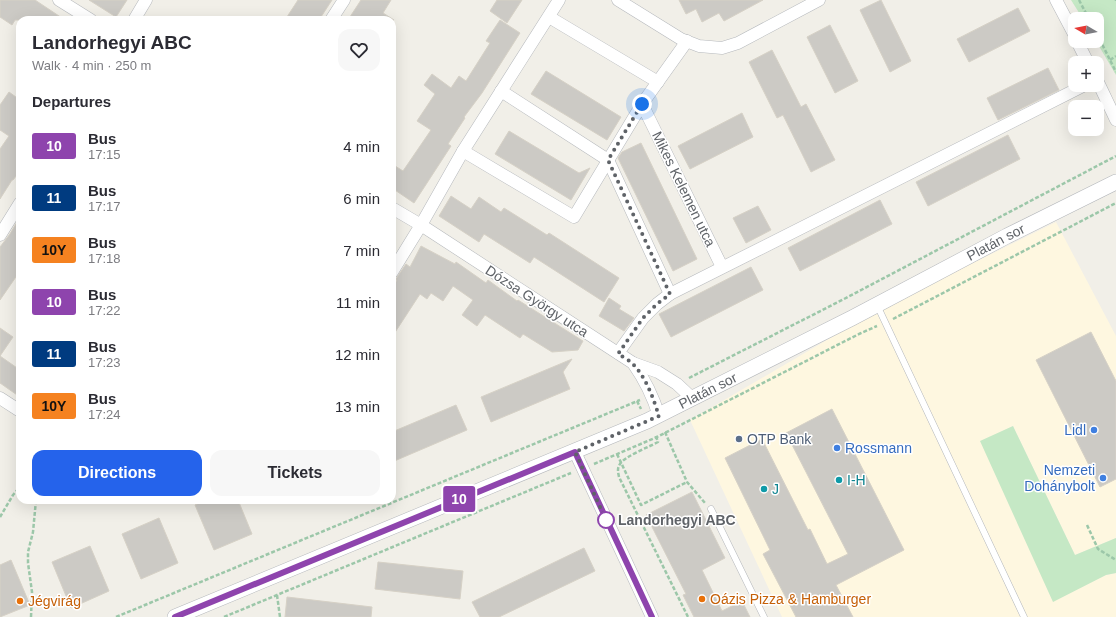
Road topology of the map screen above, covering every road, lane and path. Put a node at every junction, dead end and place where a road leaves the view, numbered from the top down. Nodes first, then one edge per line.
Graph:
1 (59, 0) edge
2 (146, 0) edge
3 (344, 0) edge
4 (559, 0) edge
5 (618, 0) edge
6 (819, 0) edge
7 (1056, 0) edge
8 (1080, 0) edge
9 (1086, 12) edge
10 (85, 16) edge
11 (136, 16) edge
12 (334, 16) edge
13 (549, 17) junction
14 (1068, 23) edge
15 (687, 42) junction
16 (1104, 48) edge
17 (1116, 56) edge
18 (1110, 60) junction
19 (1116, 72) edge
20 (658, 82) junction
21 (501, 91) junction
22 (1071, 92) edge
23 (1103, 92) edge
24 (642, 104) junction
25 (1116, 120) edge
26 (463, 151) junction
27 (1116, 156) edge
28 (608, 160) junction
29 (1116, 182) edge
30 (16, 209) edge
31 (396, 210) edge
32 (421, 225) junction
33 (0, 235) edge
34 (396, 266) edge
35 (722, 267) junction
36 (670, 294) junction
37 (877, 304) junction
38 (618, 354) junction
39 (633, 363) junction
40 (678, 384) junction
41 (652, 395) junction
42 (0, 398) edge
43 (693, 399) junction
44 (16, 408) edge
45 (653, 419) junction
46 (665, 432) dead end
47 (575, 452) junction
48 (617, 454) dead end
49 (621, 462) junction
50 (687, 482) junction
51 (16, 492) edge
52 (396, 501) edge
53 (36, 504) edge
54 (389, 504) edge
55 (711, 510) joint
56 (0, 517) edge
57 (1087, 525) dead end
58 (1116, 560) edge
59 (31, 617) edge
60 (116, 617) edge
61 (175, 617) edge
62 (224, 617) edge
63 (280, 617) edge
64 (652, 617) edge
65 (688, 617) edge
66 (764, 617) edge
67 (1024, 617) edge

1 - 10 street
2 - 11 street
3 - 12 street
4 - 13 street
5 - 15 street
6 - 15 street
7 - 14 street
8 - 9 path
13 - 20 street
13 - 21 street
15 - 20 street
16 - 18 path
17 - 18 path
18 - 19 path
20 - 24 street
21 - 26 street
21 - 28 street
22 - 35 street
23 - 25 street
24 - 28 street
24 - 35 street, Mikes Kelemen utca
26 - 28 street
26 - 32 street
27 - 40 path
28 - 36 street
29 - 37 street, Platán sor
30 - 33 street
31 - 32 street, Dózsa György utca
32 - 34 street
32 - 38 street, Dózsa György utca
35 - 36 street
36 - 38 street
37 - 43 street, Platán sor
37 - 67 lane
38 - 39 street, Dózsa György utca
39 - 40 street
39 - 41 street, Dózsa György utca
40 - 43 street
41 - 45 street, Dózsa György utca
41 - 52 path
42 - 44 street
43 - 45 street, Platán sor
45 - 47 street, Platán sor
45 - 49 path
46 - 50 path
47 - 61 street, Platán sor
47 - 64 street
48 - 49 path
49 - 50 path
49 - 65 path
50 - 55 path
51 - 56 path
53 - 59 path
54 - 60 path
55 - 66 lane
57 - 58 path
62 - 63 path

